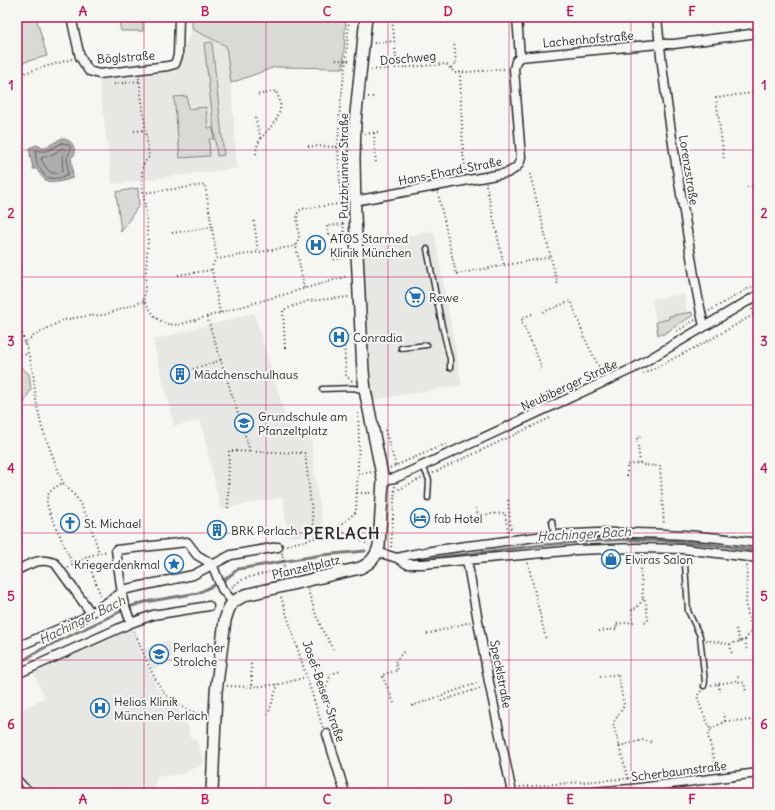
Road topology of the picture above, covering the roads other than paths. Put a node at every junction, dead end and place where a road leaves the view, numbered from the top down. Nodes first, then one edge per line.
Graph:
1 (71, 17) edge
2 (179, 17) edge
3 (366, 17) edge
4 (517, 17) edge
5 (657, 17) edge
6 (758, 33) edge
7 (659, 44) junction
8 (520, 57) junction
9 (354, 201) junction
10 (427, 249) dead end
11 (758, 295) edge
12 (704, 326) junction
13 (427, 345) dead end
14 (401, 348) dead end
15 (450, 368) dead end
16 (322, 389) dead end
17 (365, 390) junction
18 (422, 466) junction
19 (379, 476) junction
20 (428, 498) dead end
21 (552, 521) dead end
22 (554, 535) junction
23 (758, 543) edge
24 (724, 545) junction
25 (278, 547) road end
26 (372, 550) junction
27 (393, 557) junction
28 (758, 558) edge
29 (467, 560) junction
30 (212, 564) junction
31 (685, 564) dead end
32 (17, 570) edge
33 (122, 597) junction
34 (233, 602) junction
35 (209, 606) dead end
36 (91, 613) junction
37 (131, 623) junction
38 (17, 647) edge
39 (17, 674) edge
40 (704, 686) road end
41 (327, 734) road end
42 (758, 773) edge
43 (17, 777) edge
44 (511, 790) edge
45 (35, 793) edge
46 (212, 793) edge
47 (345, 793) edge
48 (579, 793) edge

1 - 2 street, Böglstraße
3 - 9 main road, Putzbrunner Straße
4 - 8 street
5 - 7 street, Lorenzstraße
6 - 7 street, Lachenhofstraße
7 - 8 street, Lachenhofstraße
7 - 12 street, Lorenzstraße
8 - 9 street, Hans-Ehard-Straße
9 - 17 main road, Putzbrunner Straße
10 - 15 lane
11 - 12 street, Neubiberger Straße
12 - 18 street, Neubiberger Straße
13 - 14 lane
16 - 17 lane
17 - 19 main road, Putzbrunner Straße
18 - 19 street, Neubiberger Straße
18 - 20 lane
19 - 26 main road, Putzbrunner Straße
21 - 22 lane
22 - 24 street
22 - 27 street
23 - 24 street
24 - 28 street
24 - 29 street
25 - 30 street
26 - 27 street
26 - 34 main road, Pfanzeltplatz
27 - 29 street
29 - 44 street, Specklstraße
30 - 33 street
30 - 33 street
30 - 34 street
31 - 40 lane
32 - 36 street
33 - 36 street
33 - 37 street
34 - 46 main road
35 - 37 street
36 - 38 street
37 - 39 street
41 - 47 street, Josef-Beiser-Straße
42 - 48 street, Scherbaumstraße
43 - 45 lane

